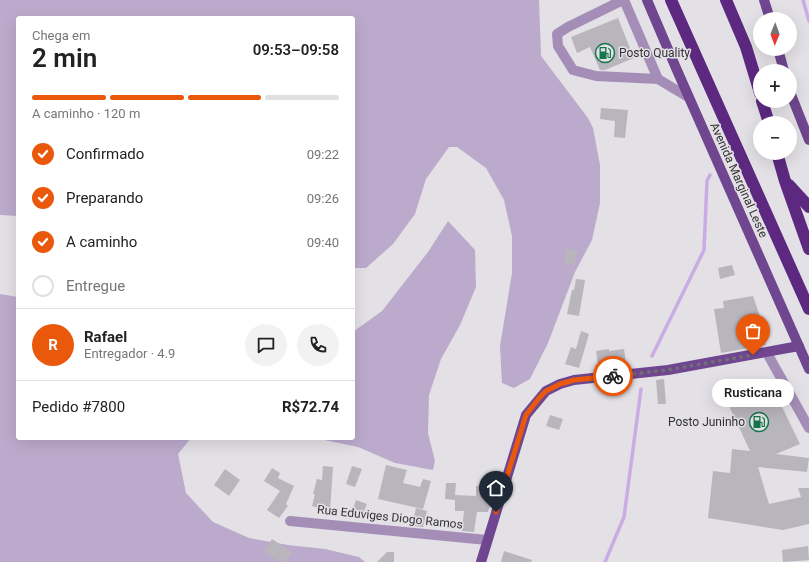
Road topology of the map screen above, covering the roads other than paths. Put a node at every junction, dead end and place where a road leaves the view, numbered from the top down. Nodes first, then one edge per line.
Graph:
1 (623, 0) edge
2 (647, 0) edge
3 (670, 0) edge
4 (726, 0) edge
5 (764, 0) edge
6 (768, 12) edge
7 (753, 70) edge
8 (658, 79) junction
9 (688, 97) junction
10 (796, 108) edge
11 (809, 140) edge
12 (779, 160) edge
13 (785, 181) junction
14 (809, 207) edge
15 (809, 249) edge
16 (809, 310) edge
17 (799, 346) junction
18 (766, 353) junction
19 (809, 369) edge
20 (809, 428) edge
21 (290, 521) dead end
22 (487, 540) junction
23 (480, 562) edge

1 - 8 street
1 - 8 street
2 - 9 main road, Avenida Marginal Leste
3 - 16 highway
4 - 7 highway
5 - 6 main road
8 - 9 street
9 - 17 main road, Avenida Marginal Leste
10 - 11 main road
12 - 13 highway
13 - 14 highway
13 - 15 highway
17 - 18 main road
17 - 19 main road, Avenida Marginal Leste
18 - 20 street
18 - 22 main road
21 - 22 street, Rua Eduviges Diogo Ramos
22 - 23 main road

